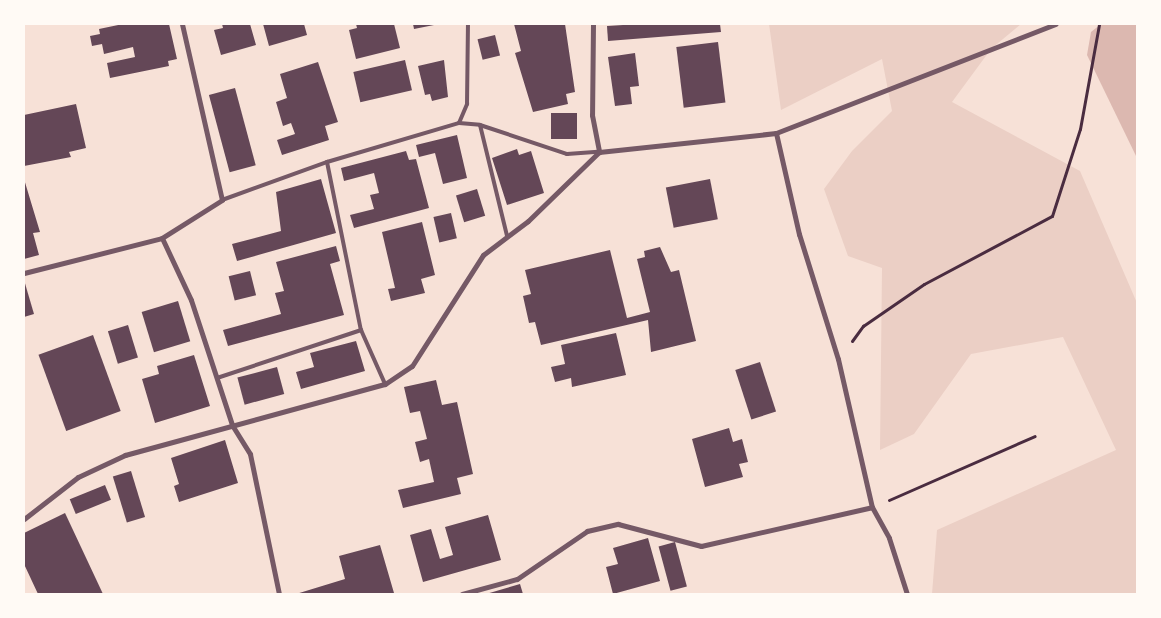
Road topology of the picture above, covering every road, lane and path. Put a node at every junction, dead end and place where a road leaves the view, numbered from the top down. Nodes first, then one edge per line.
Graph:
1 (182, 24) edge
2 (468, 24) edge
3 (592, 24) edge
4 (1056, 24) edge
5 (1099, 24) edge
6 (459, 123) junction
7 (480, 126) junction
8 (776, 133) junction
9 (599, 152) junction
10 (327, 162) junction
11 (222, 200) junction
12 (507, 236) junction
13 (162, 238) junction
14 (24, 273) edge
15 (361, 330) junction
16 (838, 360) junction
17 (217, 378) junction
18 (385, 384) junction
19 (232, 426) junction
20 (1035, 436) dead end
21 (872, 507) junction
22 (24, 519) edge
23 (278, 594) edge
24 (462, 594) edge
25 (907, 594) edge

1 - 11 street
2 - 6 lane
3 - 9 street
4 - 8 street
5 - 16 path
6 - 7 lane
6 - 10 lane
7 - 9 lane
7 - 12 lane
8 - 9 street
8 - 16 street
9 - 12 street
10 - 11 lane
10 - 15 lane
11 - 13 street
12 - 18 street
13 - 14 street
13 - 17 street
15 - 17 lane
15 - 18 lane
16 - 21 street
17 - 19 street
18 - 19 street
19 - 22 street
19 - 23 street
20 - 21 path
21 - 24 street
21 - 25 street

